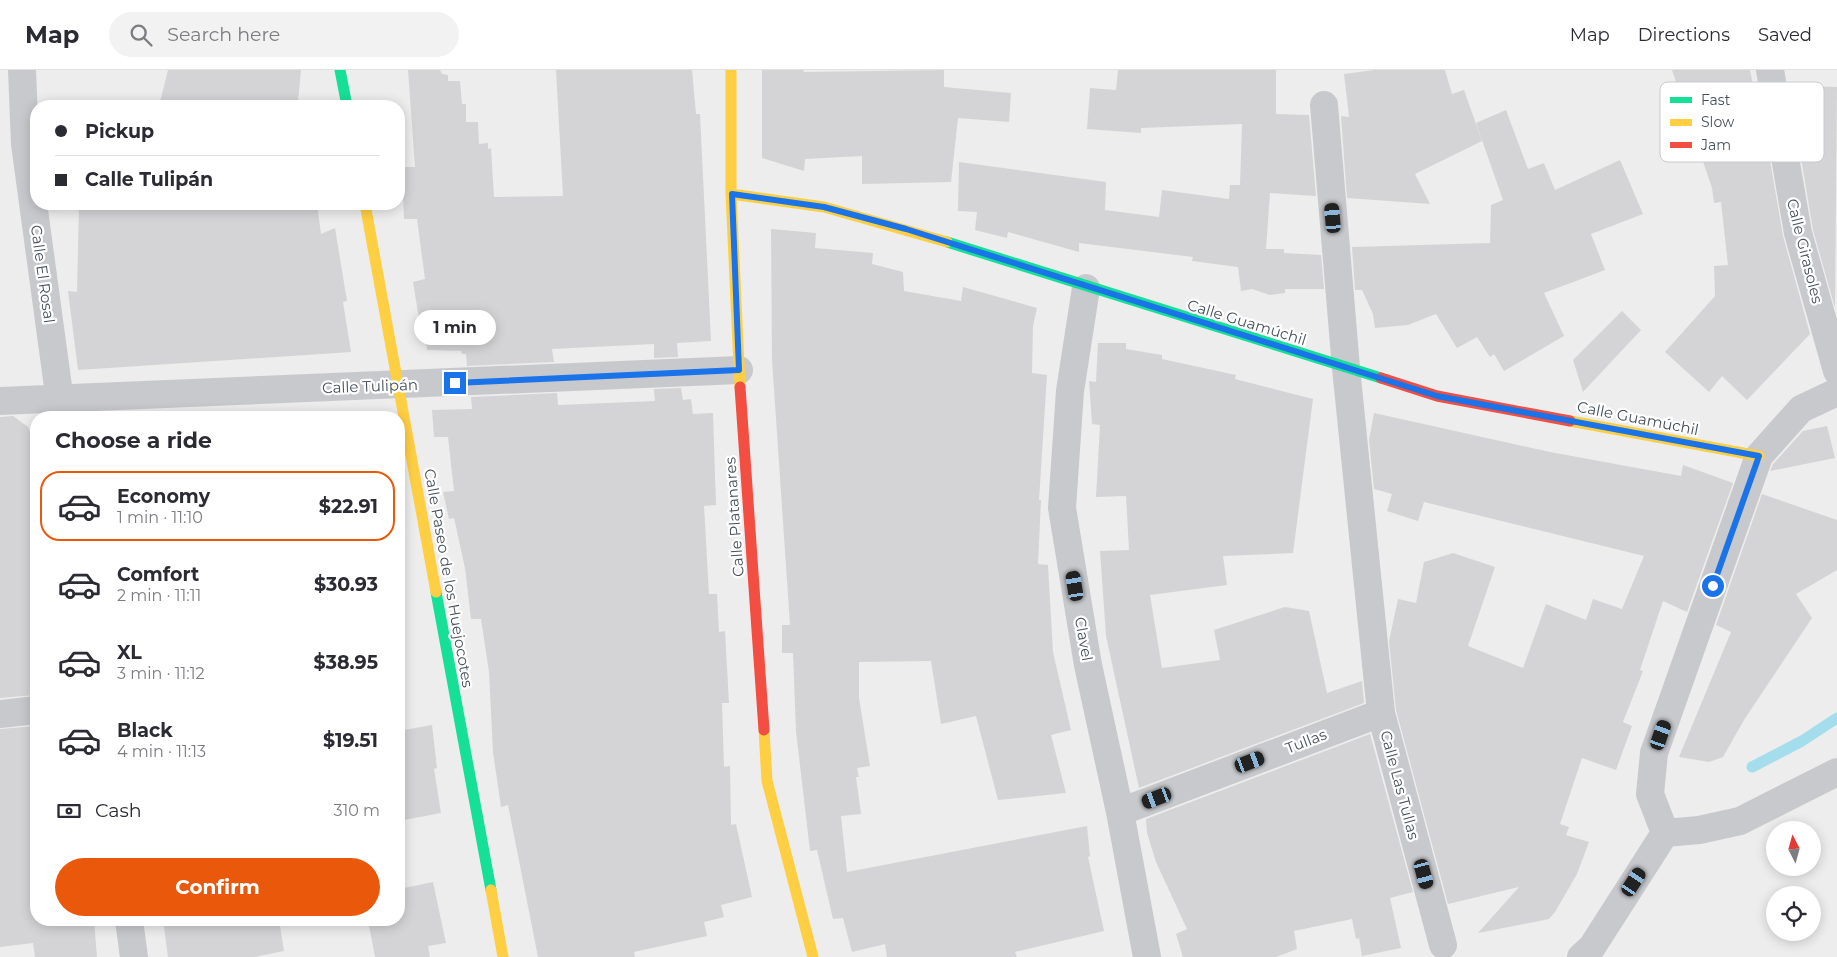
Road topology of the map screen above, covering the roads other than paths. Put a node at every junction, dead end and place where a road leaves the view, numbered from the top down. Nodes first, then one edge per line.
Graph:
1 (22, 70) edge
2 (340, 70) edge
3 (731, 70) edge
4 (346, 100) edge
5 (1324, 105) dead end
6 (1786, 162) edge
7 (30, 181) edge
8 (732, 194) junction
9 (34, 210) edge
10 (366, 210) edge
11 (1086, 288) junction
12 (1346, 368) junction
13 (739, 370) junction
14 (1837, 371) edge
15 (399, 385) junction
16 (1837, 392) edge
17 (0, 401) edge
18 (61, 408) edge
19 (404, 411) edge
20 (405, 418) edge
21 (1759, 456) junction
22 (30, 711) edge
23 (1381, 712) junction
24 (0, 714) edge
25 (1837, 772) edge
26 (1120, 812) junction
27 (1665, 833) junction
28 (130, 926) edge
29 (1443, 945) dead end
30 (134, 957) edge
31 (503, 957) edge
32 (813, 957) edge
33 (1146, 957) edge
34 (1581, 957) edge

1 - 7 street, Calle El Rosal
2 - 4 street
3 - 8 street, Calle Platanares
5 - 12 street
6 - 14 street, Calle Girasoles
8 - 11 street, Calle Guamúchil
8 - 13 street, Calle Platanares
9 - 18 street, Calle El Rosal
10 - 15 street, Calle Paseo de los Huejocotes
11 - 12 street, Calle Guamúchil
11 - 26 street, Clavel
12 - 21 street, Calle Guamúchil
12 - 23 street, Calle Las Tullas
13 - 15 street, Calle Tulipán
13 - 32 street, Calle Platanares
15 - 18 street, Calle Tulipán
15 - 19 street, Calle Paseo de los Huejocotes
16 - 21 street
17 - 18 street, Calle Tulipán
20 - 31 street, Calle Paseo de los Huejocotes
21 - 27 street
22 - 24 street
23 - 26 street, Tullas
23 - 29 street, Calle Las Tullas
25 - 27 street
26 - 33 street, Clavel
27 - 34 street
28 - 30 street

